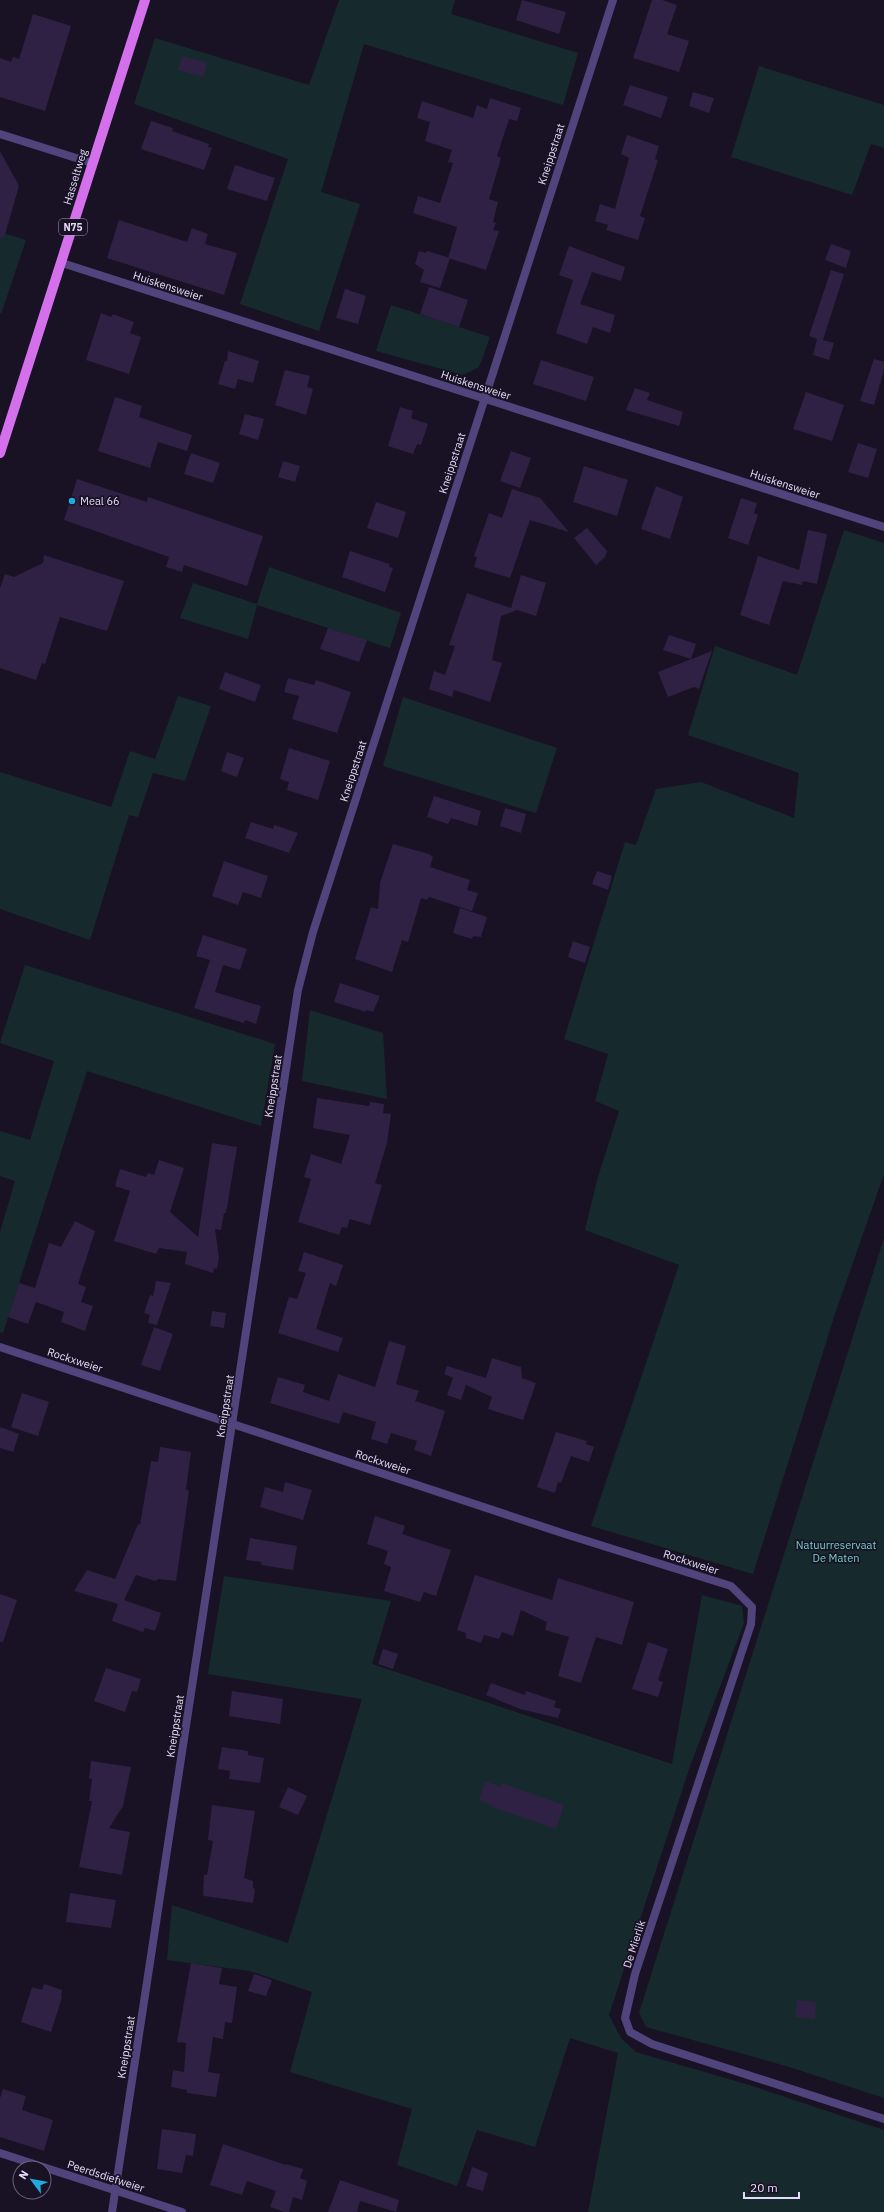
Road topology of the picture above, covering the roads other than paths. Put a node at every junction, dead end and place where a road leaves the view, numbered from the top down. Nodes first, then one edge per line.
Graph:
1 (145, 0) edge
2 (613, 0) edge
3 (0, 134) edge
4 (92, 163) junction
5 (62, 263) junction
6 (485, 399) junction
7 (0, 453) edge
8 (884, 527) edge
9 (0, 1347) edge
10 (233, 1424) junction
11 (752, 1607) joint
12 (884, 2119) edge
13 (0, 2153) edge
14 (116, 2190) junction
15 (112, 2212) edge
16 (182, 2212) edge

1 - 4 main road, Hasseltweg / N75
2 - 6 street, Kneippstraat
3 - 4 street
4 - 5 main road, Hasseltweg / N75
5 - 6 street, Huiskensweier
5 - 7 main road, Hasseltweg / N75
6 - 8 street, Huiskensweier
6 - 10 street, Kneippstraat
9 - 10 street, Rockxweier
10 - 11 street, Rockxweier
10 - 14 street, Kneippstraat
11 - 12 street, De Mierlik
13 - 14 street, Peerdsdiefweier
14 - 15 street, Kneippstraat
14 - 16 street, Peerdsdiefweier

